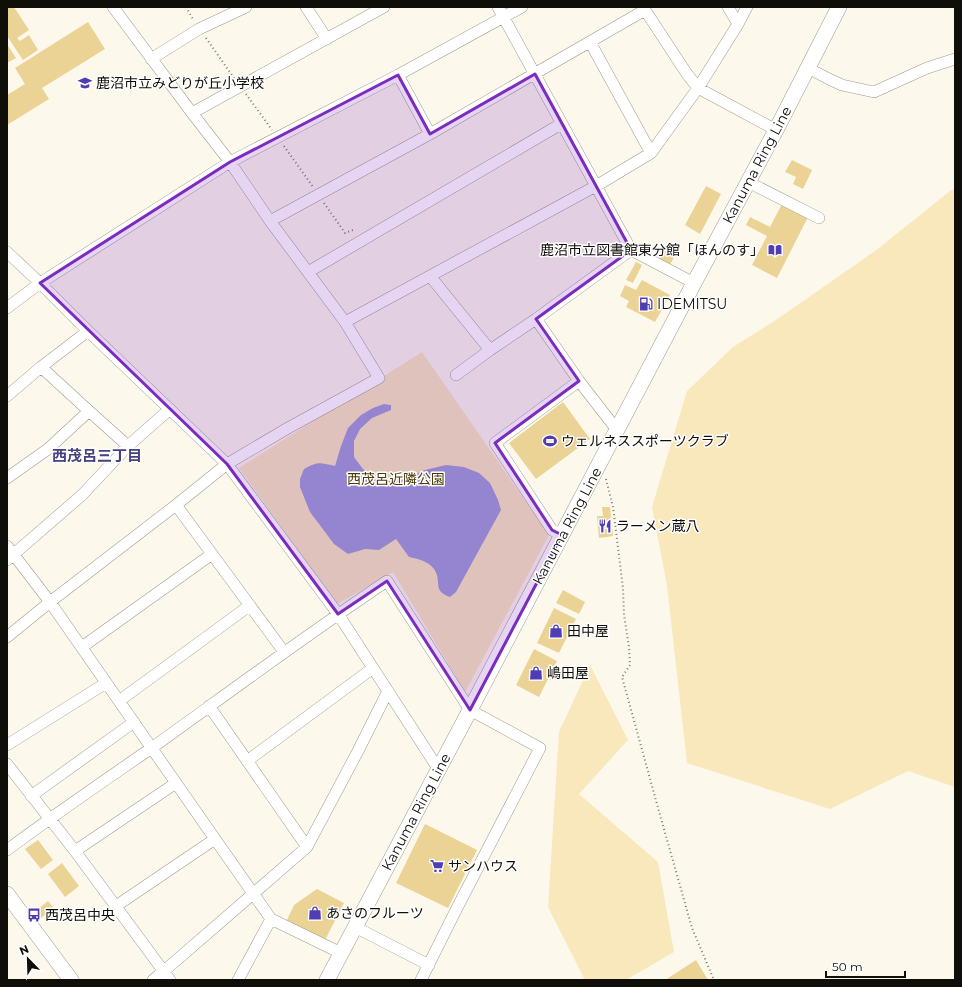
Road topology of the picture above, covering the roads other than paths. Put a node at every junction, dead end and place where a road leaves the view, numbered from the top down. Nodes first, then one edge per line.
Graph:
1 (113, 7) edge
2 (246, 7) edge
3 (306, 7) edge
4 (384, 7) edge
5 (498, 7) edge
6 (522, 7) edge
7 (728, 7) edge
8 (747, 7) edge
9 (839, 7) edge
10 (644, 9) edge
11 (503, 17) junction
12 (738, 24) junction
13 (327, 39) junction
14 (590, 42) junction
15 (151, 59) junction
16 (955, 59) edge
17 (808, 68) junction
18 (535, 74) junction
19 (398, 75) junction
20 (698, 88) junction
21 (192, 113) junction
22 (562, 124) junction
23 (776, 130) junction
24 (430, 134) junction
25 (651, 153) junction
26 (230, 162) junction
27 (748, 182) junction
28 (596, 186) junction
29 (819, 218) dead end
30 (270, 221) junction
31 (631, 250) junction
32 (7, 252) edge
33 (308, 272) junction
34 (430, 276) junction
35 (40, 283) junction
36 (694, 283) junction
37 (7, 308) edge
38 (536, 319) junction
39 (345, 322) junction
40 (88, 331) junction
41 (490, 350) junction
42 (41, 367) junction
43 (456, 375) dead end
44 (579, 382) junction
45 (7, 396) edge
46 (170, 409) junction
47 (89, 411) junction
48 (617, 430) junction
49 (128, 446) junction
50 (227, 464) junction
51 (7, 478) edge
52 (176, 506) junction
53 (562, 535) junction
54 (9, 554) edge
55 (212, 554) junction
56 (50, 602) junction
57 (249, 606) junction
58 (338, 614) junction
59 (7, 637) edge
60 (82, 647) junction
61 (284, 652) junction
62 (373, 668) junction
63 (106, 683) junction
64 (388, 691) junction
65 (119, 700) junction
66 (209, 706) junction
67 (470, 710) junction
68 (134, 722) junction
69 (7, 745) edge
70 (151, 748) junction
71 (247, 761) junction
72 (7, 764) edge
73 (439, 770) junction
74 (176, 783) junction
75 (31, 796) junction
76 (50, 818) junction
77 (214, 839) junction
78 (307, 847) junction
79 (7, 850) edge
80 (75, 851) junction
81 (253, 893) junction
82 (7, 894) edge
83 (116, 906) junction
84 (271, 919) junction
85 (355, 927) junction
86 (341, 953) junction
87 (429, 965) junction
88 (167, 976) edge
89 (71, 980) edge
90 (153, 980) edge
91 (238, 980) edge
92 (327, 980) edge
93 (421, 980) edge

1 - 15 street
2 - 15 street
3 - 13 street
4 - 13 street
5 - 11 street
6 - 11 street
7 - 12 street
8 - 12 street
9 - 17 main road, Kanuma Ring Line
10 - 14 street
10 - 20 street
11 - 18 street
11 - 19 street
12 - 20 street
13 - 21 street
14 - 18 street
14 - 25 street
15 - 21 street
16 - 17 street
17 - 23 main road, Kanuma Ring Line
18 - 22 street
18 - 24 street
19 - 24 street
19 - 26 street
20 - 23 street
20 - 25 street
21 - 26 street
22 - 28 street
22 - 33 street
23 - 27 main road, Kanuma Ring Line
24 - 30 street
25 - 28 street
26 - 30 street
26 - 35 street
27 - 29 street
27 - 36 main road, Kanuma Ring Line
28 - 31 street
28 - 34 street
30 - 33 street
31 - 36 street
31 - 38 street
32 - 35 street
33 - 39 street
34 - 39 street
34 - 41 street
35 - 37 street
35 - 40 street
36 - 48 main road, Kanuma Ring Line
38 - 41 street
38 - 44 street
39 - 50 street
40 - 42 street
40 - 46 street
41 - 43 street
42 - 45 street
42 - 47 street
44 - 48 street
44 - 53 street
46 - 49 street
46 - 50 street
47 - 49 street
47 - 51 street
48 - 53 main road, Kanuma Ring Line
49 - 54 street
50 - 52 street
50 - 58 street
52 - 55 street
52 - 56 street
53 - 67 main road, Kanuma Ring Line
54 - 56 street
55 - 57 street
55 - 60 street
56 - 59 street
56 - 60 street
57 - 61 street
57 - 65 street
58 - 61 street
58 - 62 street
58 - 67 street
60 - 63 street
61 - 66 street
62 - 64 street
62 - 71 street
63 - 65 street
63 - 69 street
64 - 73 street
64 - 78 street
65 - 68 street
66 - 70 street
66 - 71 street
67 - 73 main road, Kanuma Ring Line
67 - 87 street
68 - 70 street
68 - 75 street
70 - 74 street
70 - 76 street
71 - 78 street
72 - 75 street
73 - 85 main road, Kanuma Ring Line
74 - 77 street
74 - 80 street
75 - 76 street
76 - 79 street
76 - 80 street
77 - 81 street
77 - 83 street
78 - 81 street
80 - 83 street
81 - 84 street
81 - 88 street
82 - 89 main road
83 - 88 street
84 - 86 street
84 - 91 street
85 - 86 main road, Kanuma Ring Line
85 - 87 street
86 - 92 main road, Kanuma Ring Line
87 - 93 street
88 - 90 street

